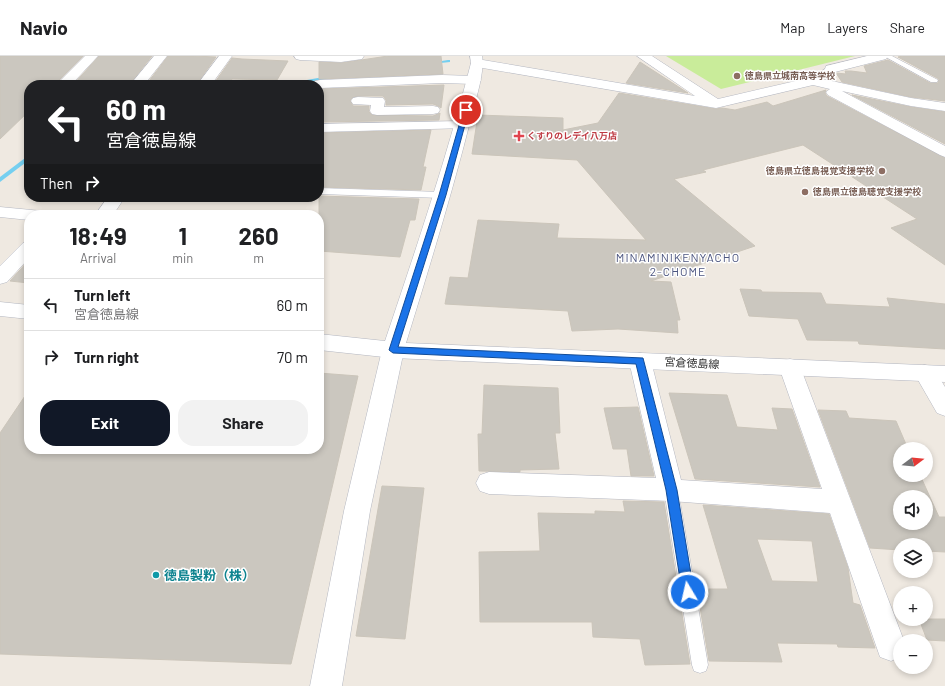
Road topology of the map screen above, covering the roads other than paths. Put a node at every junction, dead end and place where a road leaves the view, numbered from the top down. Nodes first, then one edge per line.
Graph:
1 (92, 56) edge
2 (161, 56) edge
3 (226, 56) edge
4 (300, 56) edge
5 (358, 56) edge
6 (643, 56) edge
7 (882, 56) edge
8 (887, 56) edge
9 (476, 60) edge
10 (832, 69) joint
11 (68, 80) edge
12 (141, 80) edge
13 (208, 80) edge
14 (474, 80) junction
15 (934, 80) dead end
16 (813, 81) junction
17 (324, 84) edge
18 (358, 101) dead end
19 (716, 104) junction
20 (945, 107) edge
21 (377, 111) junction
22 (456, 114) junction
23 (372, 127) junction
24 (324, 128) edge
25 (945, 152) edge
26 (324, 191) edge
27 (442, 195) junction
28 (0, 212) edge
29 (24, 214) edge
30 (24, 252) edge
31 (0, 278) edge
32 (0, 309) edge
33 (24, 311) edge
34 (324, 343) edge
35 (393, 350) junction
36 (640, 361) junction
37 (790, 367) junction
38 (935, 374) edge
39 (945, 407) edge
40 (489, 483) dead end
41 (671, 490) junction
42 (839, 502) junction
43 (892, 646) dead end
44 (700, 665) dead end
45 (326, 686) edge

1 - 11 street
2 - 12 street
3 - 13 street
4 - 5 street
6 - 19 street
7 - 10 street
8 - 15 lane
9 - 14 street
9 - 19 street
10 - 16 lane
14 - 17 street
14 - 22 street
16 - 19 street
16 - 20 street
16 - 25 street
18 - 21 street
21 - 22 street
21 - 23 street
22 - 23 street
22 - 27 street
23 - 24 street
26 - 27 lane
27 - 35 street
28 - 29 street
30 - 31 street
32 - 33 street
34 - 35 street, 宮倉徳島線
35 - 36 street, 宮倉徳島線
35 - 45 street
36 - 37 street, 宮倉徳島線
36 - 41 street
37 - 38 street, 宮倉徳島線
37 - 42 street
38 - 39 street
40 - 41 street
41 - 42 street
41 - 44 lane
42 - 43 street

